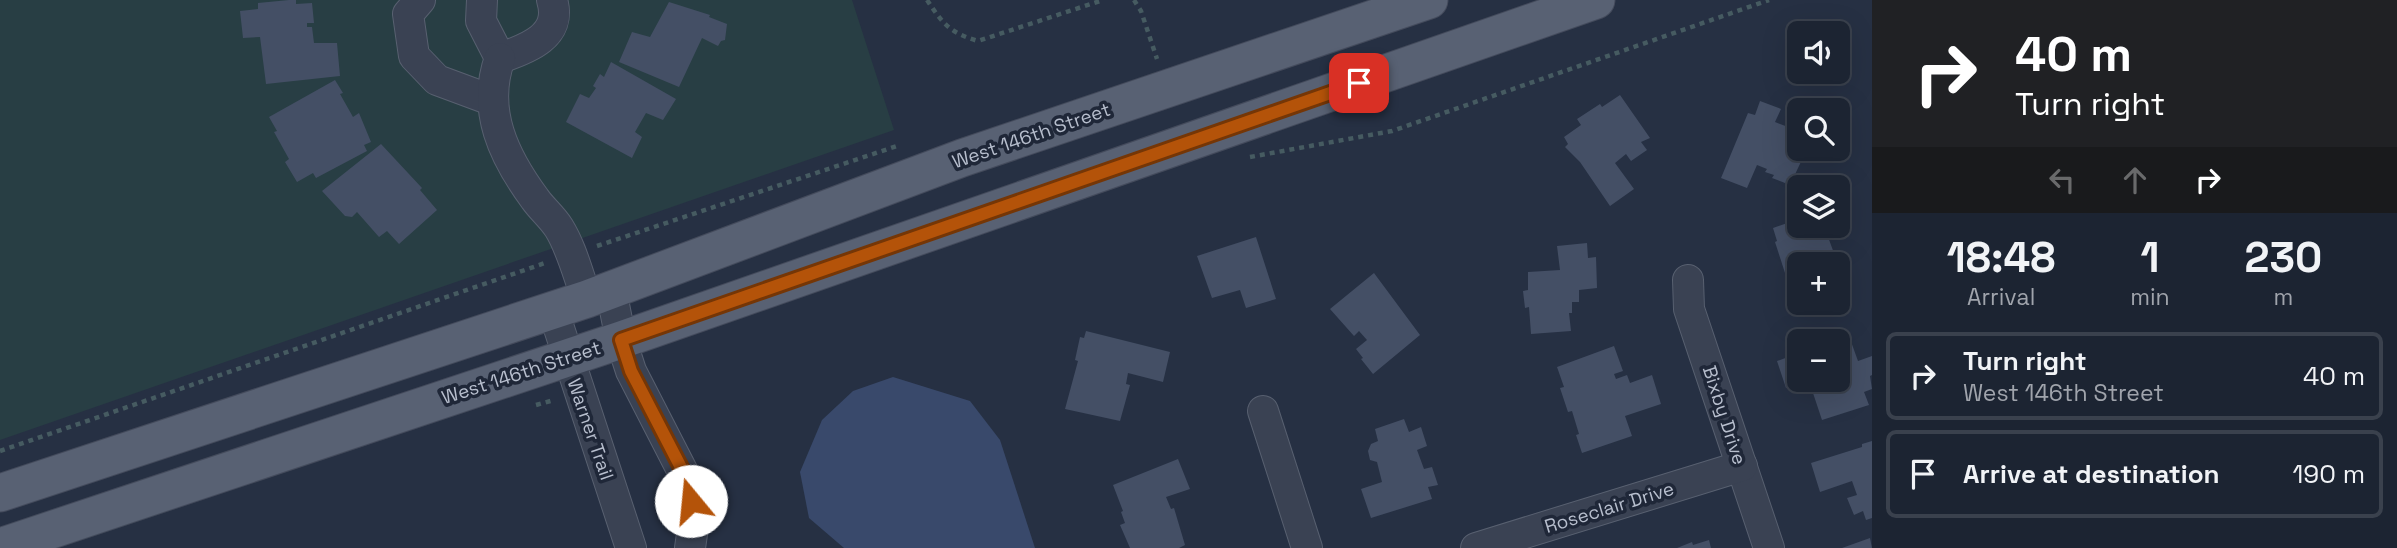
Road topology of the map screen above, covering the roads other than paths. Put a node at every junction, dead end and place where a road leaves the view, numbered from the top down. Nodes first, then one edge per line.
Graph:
1 (420, 0) edge
2 (482, 0) edge
3 (552, 0) edge
4 (1429, 0) edge
5 (1596, 0) edge
6 (500, 58) junction
7 (492, 100) junction
8 (1688, 280) dead end
9 (599, 294) junction
10 (553, 310) junction
11 (621, 340) junction
12 (566, 357) junction
13 (1263, 411) dead end
14 (1742, 466) junction
15 (0, 494) edge
16 (0, 547) edge
17 (631, 548) edge
18 (690, 548) edge
19 (1307, 548) edge
20 (1476, 548) edge
21 (1769, 548) edge

1 - 7 street
2 - 6 street
3 - 6 street
4 - 9 main road, West 146th Street
5 - 11 main road, West 146th Street
6 - 7 street
7 - 9 street
8 - 14 street, Bixby Drive
9 - 10 main road, West 146th Street
9 - 11 street
10 - 12 street, Warner Trail
10 - 15 main road, West 146th Street
11 - 12 main road, West 146th Street
11 - 18 street
12 - 16 main road, West 146th Street
12 - 17 street, Warner Trail
13 - 19 street
14 - 20 street, Roseclair Drive
14 - 21 street, Bixby Drive

